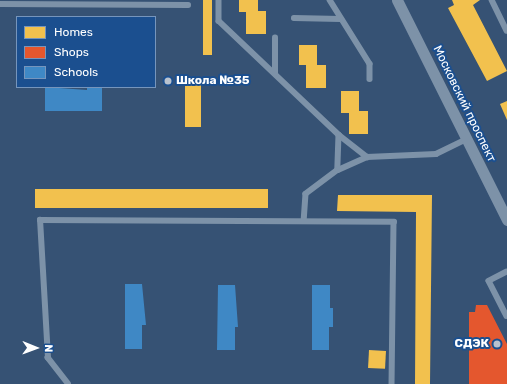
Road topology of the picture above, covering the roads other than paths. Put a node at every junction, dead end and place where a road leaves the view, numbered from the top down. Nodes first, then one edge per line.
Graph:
1 (220, 0) edge
2 (330, 0) edge
3 (397, 0) edge
4 (492, 0) edge
5 (0, 4) edge
6 (188, 5) dead end
7 (294, 18) dead end
8 (340, 18) junction
9 (507, 31) edge
10 (275, 38) dead end
11 (275, 73) junction
12 (370, 79) dead end
13 (339, 135) junction
14 (467, 139) junction
15 (367, 157) junction
16 (338, 170) junction
17 (304, 220) junction
18 (507, 220) edge
19 (507, 272) edge
20 (507, 316) edge
21 (68, 384) edge
22 (392, 384) edge

1 - 11 lane
2 - 8 lane
3 - 14 street, Московский проспект
4 - 9 lane
5 - 6 lane
7 - 8 lane
8 - 12 lane
10 - 11 lane
11 - 13 lane
13 - 15 lane
13 - 16 lane
14 - 15 lane
14 - 18 street, Московский проспект
15 - 16 lane
16 - 17 lane
17 - 21 lane
17 - 22 lane
19 - 20 lane

